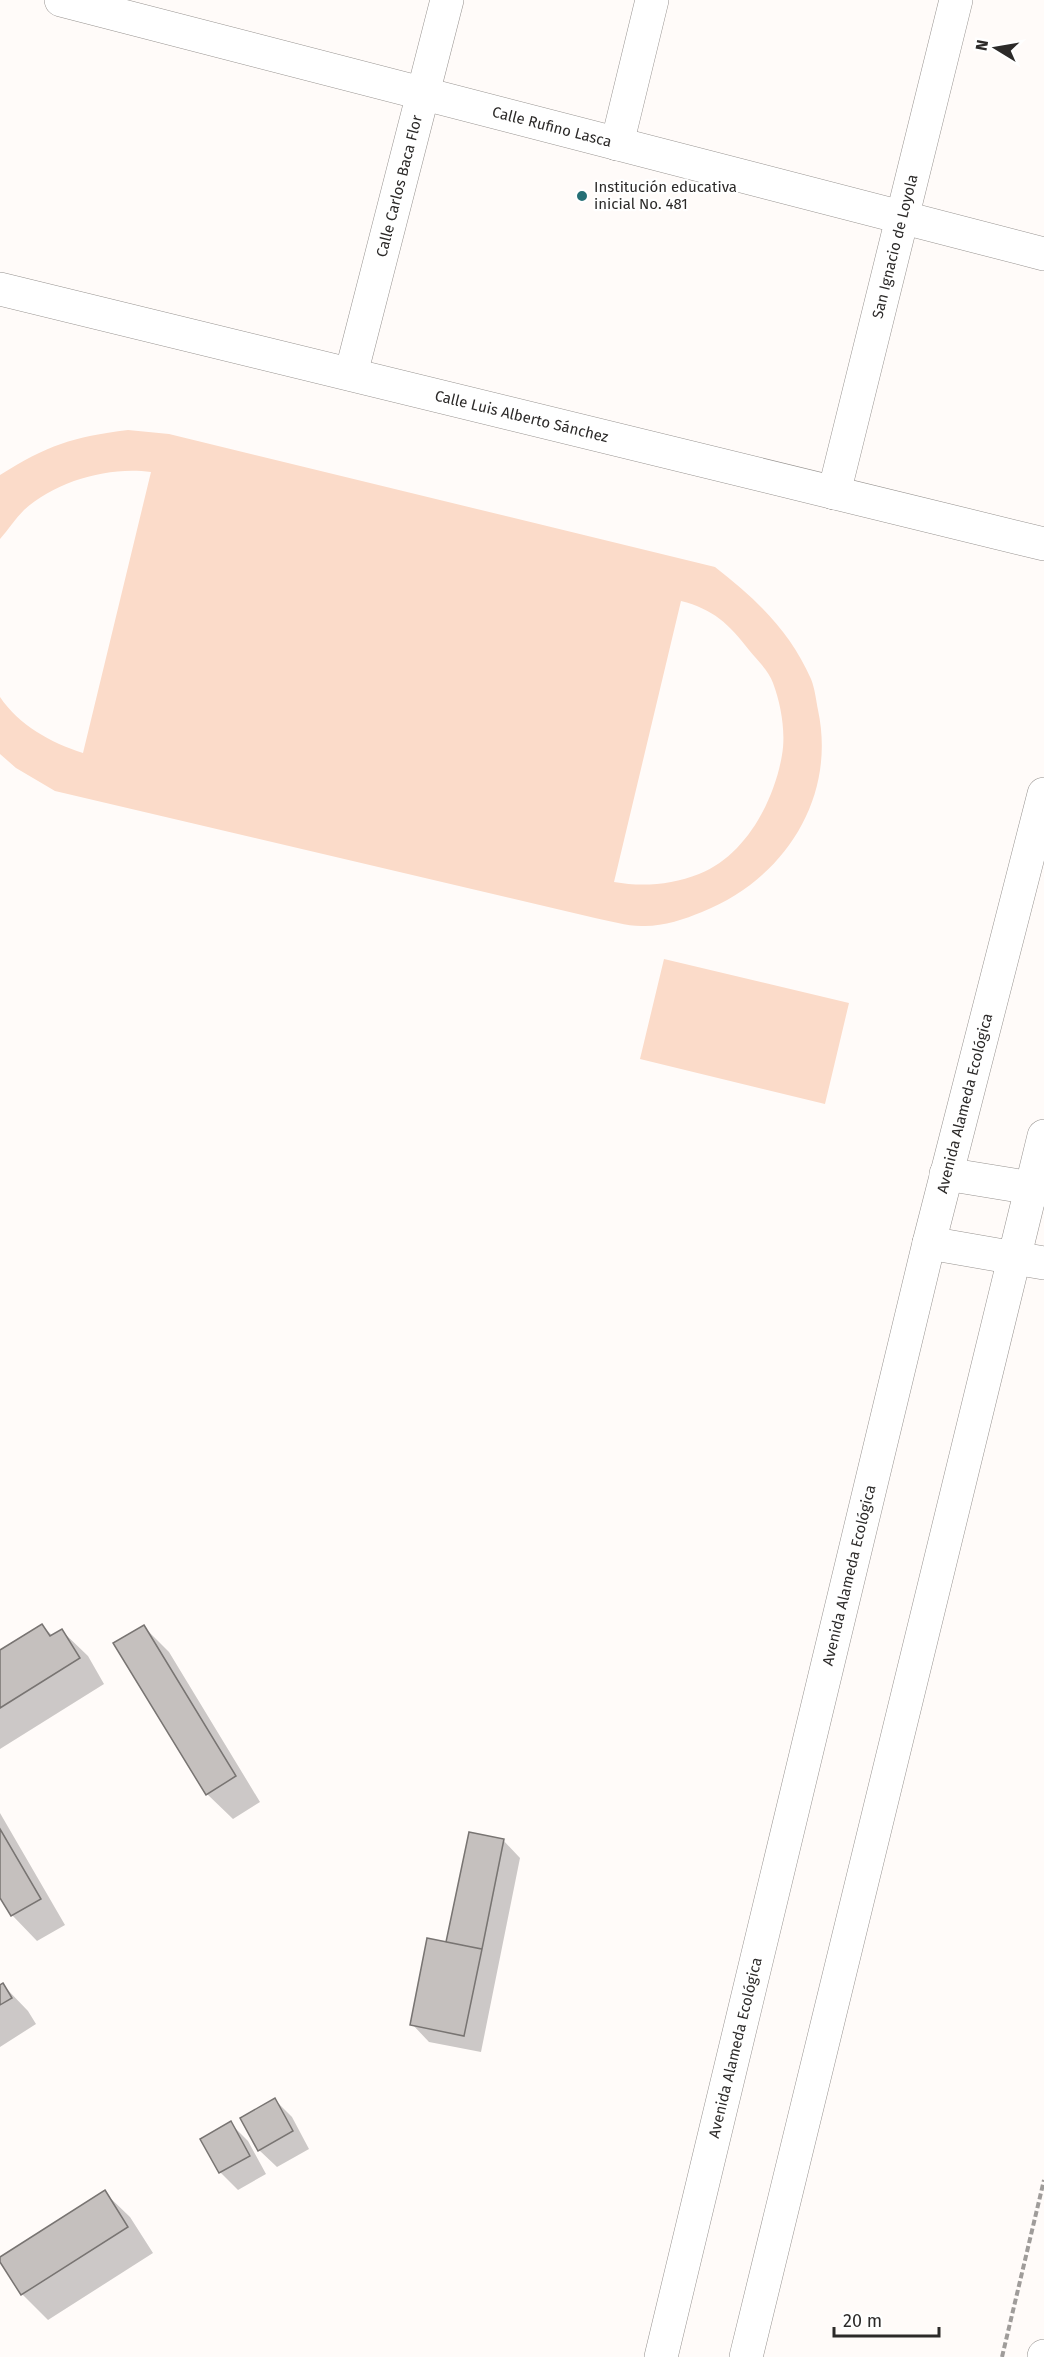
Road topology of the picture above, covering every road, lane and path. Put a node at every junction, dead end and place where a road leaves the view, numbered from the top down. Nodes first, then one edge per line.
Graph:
1 (61, 0) edge
2 (447, 0) edge
3 (652, 0) edge
4 (956, 0) edge
5 (423, 94) junction
6 (617, 144) junction
7 (902, 219) junction
8 (1044, 254) edge
9 (0, 289) edge
10 (351, 374) junction
11 (834, 493) junction
12 (1044, 544) edge
13 (1044, 794) edge
14 (1044, 1136) edge
15 (946, 1174) junction
16 (1038, 1189) edge
17 (929, 1242) junction
18 (1029, 1260) edge
19 (1044, 2180) edge
20 (661, 2357) edge
21 (746, 2357) edge
22 (1002, 2357) edge

1 - 5 street, Calle Rufino Lasca
2 - 5 street, Calle Carlos Baca Flor
3 - 6 street
4 - 7 street, San Ignacio de Loyola
5 - 6 street, Calle Rufino Lasca
5 - 10 street, Calle Carlos Baca Flor
6 - 7 street, Calle Rufino Lasca
7 - 8 street, Calle Rufino Lasca
7 - 11 street, San Ignacio de Loyola
9 - 10 street, Calle Luis Alberto Sánchez
10 - 11 street, Calle Luis Alberto Sánchez
11 - 12 street, Calle Luis Alberto Sánchez
13 - 15 street, Avenida Alameda Ecológica
14 - 16 street
15 - 16 street
15 - 17 street, Avenida Alameda Ecológica
16 - 18 street
17 - 18 street
17 - 20 street, Avenida Alameda Ecológica
18 - 21 street
19 - 22 path

